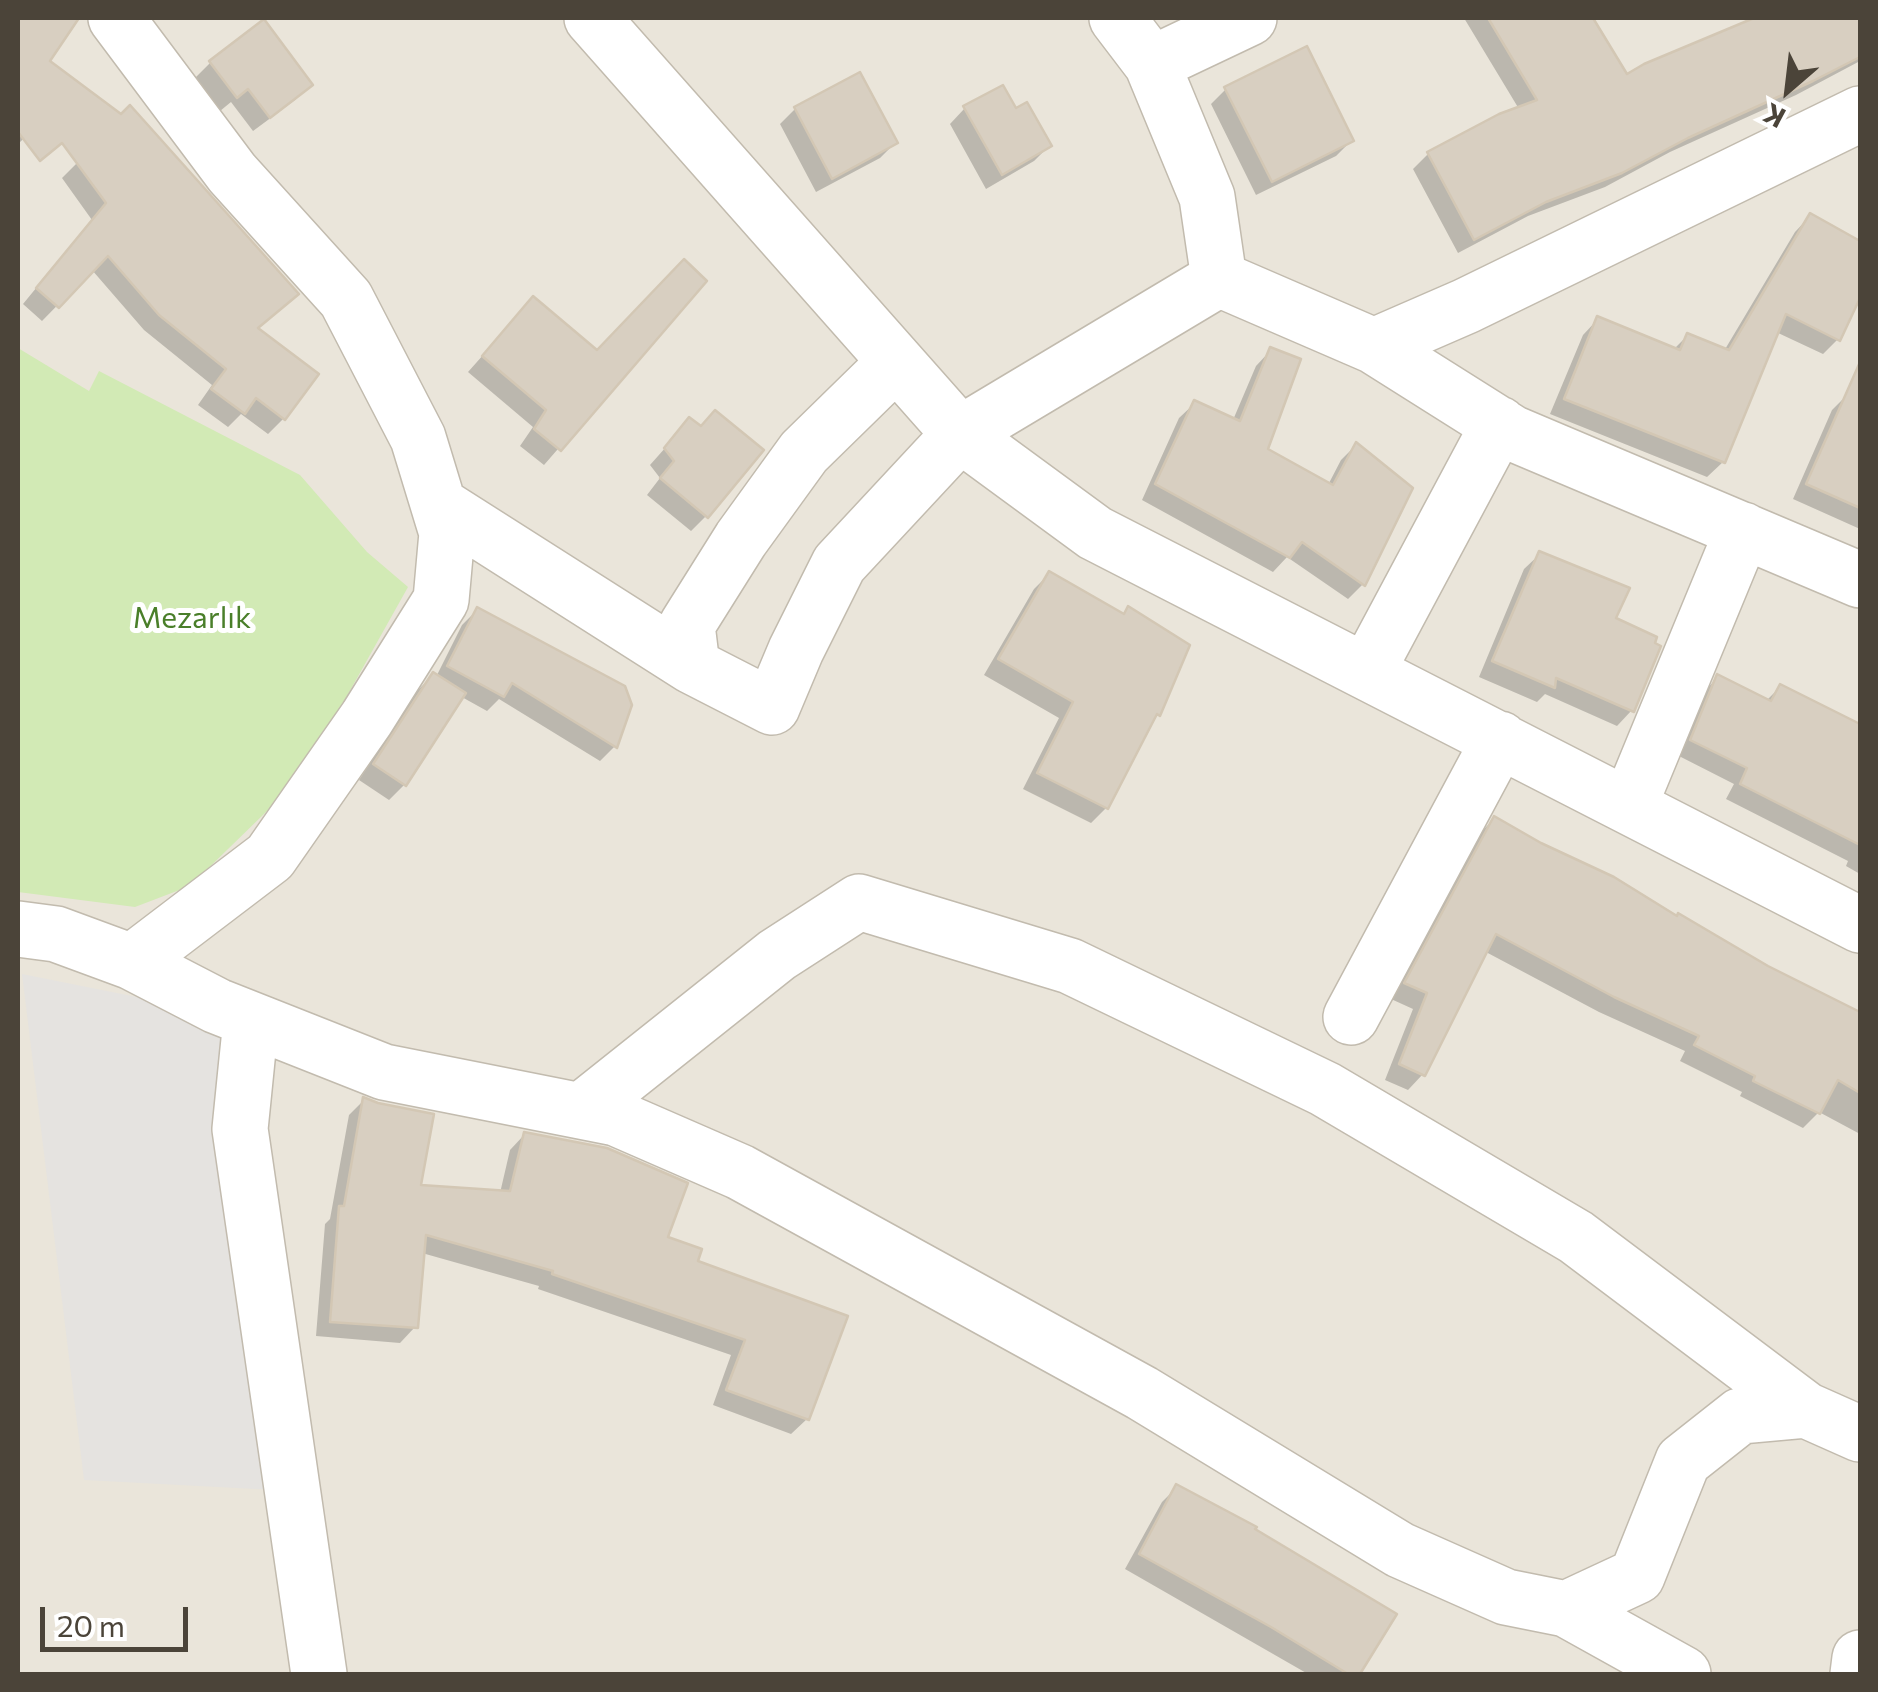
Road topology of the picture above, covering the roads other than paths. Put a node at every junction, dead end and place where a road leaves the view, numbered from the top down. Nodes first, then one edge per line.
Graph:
1 (116, 18) edge
2 (592, 18) edge
3 (1116, 18) edge
4 (1249, 18) edge
5 (1152, 64) junction
6 (1846, 136) edge
7 (1220, 279) junction
8 (1374, 346) junction
9 (896, 362) junction
10 (1499, 424) junction
11 (960, 434) junction
12 (439, 505) junction
13 (1743, 530) junction
14 (1860, 580) edge
15 (692, 666) junction
16 (1367, 671) junction
17 (1500, 739) junction
18 (1629, 806) junction
19 (1860, 925) edge
20 (18, 929) edge
21 (132, 962) junction
22 (1351, 1016) dead end
23 (251, 1020) junction
24 (582, 1111) junction
25 (1806, 1410) junction
26 (1860, 1434) edge
27 (1566, 1609) junction
28 (1860, 1658) edge
29 (319, 1674) edge
30 (1683, 1674) edge
31 (1858, 1674) edge

1 - 12 street
2 - 9 street
3 - 5 street
4 - 5 street
5 - 7 street
6 - 8 street
7 - 8 street
7 - 11 street
8 - 10 street
9 - 11 street
9 - 15 street
10 - 13 street
10 - 16 street
11 - 15 street
11 - 16 street
12 - 15 street
12 - 21 street
13 - 14 street
13 - 18 street
16 - 17 street
17 - 18 street
17 - 22 street
18 - 19 street
20 - 21 street
21 - 23 street
23 - 24 street
23 - 29 street
24 - 25 street
24 - 27 street
25 - 26 street
25 - 27 street
27 - 30 street
28 - 31 street

